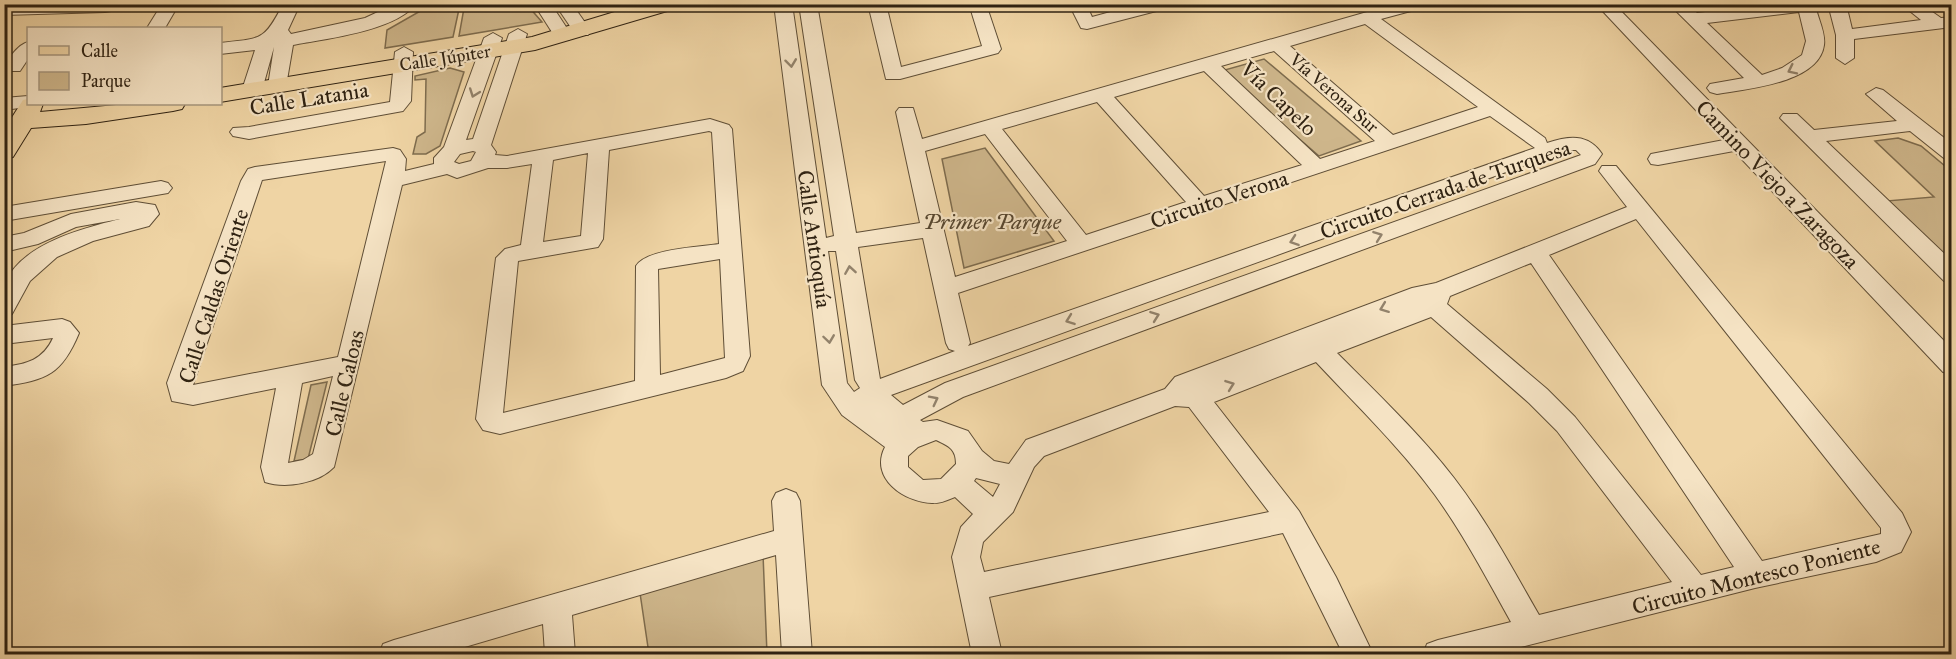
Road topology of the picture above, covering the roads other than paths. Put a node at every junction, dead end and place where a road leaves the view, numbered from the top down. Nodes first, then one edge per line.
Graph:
1 (171, 4) edge
2 (292, 4) edge
3 (408, 4) edge
4 (542, 4) edge
5 (625, 4) edge
6 (666, 4) edge
7 (783, 4) edge
8 (808, 4) edge
9 (877, 4) edge
10 (977, 4) edge
11 (1077, 4) edge
12 (1162, 4) edge
13 (1416, 4) edge
14 (1604, 4) edge
15 (1677, 4) edge
16 (1837, 4) edge
17 (1909, 4) edge
18 (1806, 5) edge
19 (106, 6) edge
20 (59, 9) junction
21 (11, 10) edge
22 (1368, 18) junction
23 (1692, 19) junction
24 (568, 23) edge
25 (1944, 23) edge
26 (4, 26) edge
27 (45, 27) edge
28 (91, 27) edge
29 (157, 27) edge
30 (1845, 35) junction
31 (277, 37) junction
32 (503, 42) junction
33 (1277, 44) junction
34 (27, 49) edge
35 (222, 50) edge
36 (1845, 58) dead end
37 (398, 59) junction
38 (1208, 64) junction
39 (15, 67) edge
40 (266, 81) junction
41 (222, 82) edge
42 (1759, 82) junction
43 (1717, 88) dead end
44 (222, 94) edge
45 (1101, 94) junction
46 (1876, 94) dead end
47 (165, 105) edge
48 (22, 108) edge
49 (1493, 109) junction
50 (906, 112) dead end
51 (1790, 118) dead end
52 (1914, 125) junction
53 (989, 126) junction
54 (826, 127) junction
55 (799, 130) junction
56 (240, 132) dead end
57 (1810, 137) junction
58 (1538, 142) dead end
59 (1390, 143) junction
60 (1738, 144) junction
61 (599, 146) junction
62 (914, 148) junction
63 (4, 151) edge
64 (482, 154) junction
65 (543, 155) junction
66 (1952, 155) edge
67 (448, 159) junction
68 (1658, 159) dead end
69 (1316, 167) junction
70 (394, 168) junction
71 (1609, 171) dead end
72 (161, 188) dead end
73 (1200, 205) junction
74 (1639, 210) junction
75 (4, 213) edge
76 (930, 222) junction
77 (844, 234) junction
78 (814, 238) junction
79 (1081, 244) junction
80 (4, 245) edge
81 (729, 250) junction
82 (531, 252) junction
83 (1536, 253) junction
84 (1952, 275) edge
85 (13, 277) edge
86 (945, 289) junction
87 (1432, 297) junction
88 (4, 308) edge
89 (1100, 309) junction
90 (1116, 330) junction
91 (4, 335) edge
92 (958, 343) dead end
93 (1314, 344) junction
94 (348, 364) junction
95 (1952, 364) edge
96 (4, 377) edge
97 (291, 377) junction
98 (648, 387) junction
99 (873, 392) junction
100 (1185, 392) junction
101 (851, 408) junction
102 (901, 433) junction
103 (971, 458) junction
104 (1017, 476) junction
105 (958, 484) junction
106 (786, 501) dead end
107 (990, 517) junction
108 (1289, 520) junction
109 (789, 539) junction
110 (1755, 575) junction
111 (973, 587) junction
112 (1695, 590) junction
113 (557, 608) junction
114 (1532, 631) junction
115 (394, 654) edge
116 (560, 654) edge
117 (797, 654) edge
118 (987, 654) edge
119 (1358, 654) edge
120 (1438, 654) edge

1 - 29 street
2 - 31 street
3 - 31 street
4 - 24 street
5 - 24 main road, Calle Júpiter
6 - 24 main road, Calle Júpiter
7 -> 55 street, Calle Antioquía
8 - 54 street, Calle Antioquía
9 - 10 street
11 - 12 street
13 - 22 street
14 - 60 street, Camino Viejo a Zaragoza
15 - 23 street
16 - 30 street
17 - 25 street
18 - 23 street
18 -> 42 street
19 - 20 street
19 - 28 street
20 - 21 street
20 - 27 street
21 - 26 street
22 - 33 street
22 - 49 street
23 - 42 street
24 - 32 main road, Calle Júpiter
25 - 30 street
30 - 36 street
31 - 35 street
31 - 40 street
32 - 37 main road, Calle Júpiter
32 - 64 street
32 -> 67 street
33 - 38 street
33 - 59 street, Vía Verona Sur
34 - 39 street
37 - 40 main road, Calle Júpiter
37 - 56 street, Calle Latania
38 - 45 street
38 - 69 street, Vía Capelo
40 - 41 main road, Calle Júpiter
40 - 44 main road, Calle Júpiter
42 - 43 street
45 - 53 street
45 - 73 street
46 - 52 street
47 - 48 main road
48 - 63 main road
49 - 58 street
49 - 59 street, Circuito Verona
50 - 62 street
51 - 57 street
52 - 57 street
52 - 66 street
53 - 62 street
53 - 79 street
54 - 55 street
54 - 77 street, Calle Antioquía
55 - 78 street, Calle Antioquía
57 - 84 street
59 - 69 street, Circuito Verona
60 - 68 street
60 - 95 street, Camino Viejo a Zaragoza
61 - 65 street, Calle Caldas Oriente
61 - 81 street, Calle Caldas Oriente
61 - 82 street
62 - 76 street
64 - 65 street, Calle Caldas Oriente
64 - 67 street, Calle Caldas Oriente
65 - 82 street
67 - 70 street, Calle Caldas Oriente
69 - 73 street, Circuito Verona
70 - 94 street, Calle Caloas
70 - 97 street, Calle Caldas Oriente
71 - 74 street, Circuito Montesco Poniente
72 - 75 street
73 - 79 street, Circuito Verona
74 - 83 street
74 - 110 street, Circuito Montesco Poniente
76 - 77 street
76 - 86 street
77 - 78 street
99 -> 77 street, Calle Antioquía
78 -> 101 street, Calle Antioquía
79 - 86 street, Circuito Verona
80 - 85 street
81 - 98 street
81 - 98 street
82 - 98 street
83 - 87 street
83 - 110 street
85 - 88 street
86 - 92 street
87 - 93 street
87 - 112 street
89 - 90 street
90 -> 89 street, Circuito Cerrada de Turquesa
89 -> 99 street, Circuito Cerrada de Turquesa
102 -> 90 street, Circuito Cerrada de Turquesa
91 - 96 street
93 - 100 street
93 - 114 street
94 - 97 street, Calle Caldas Oriente
94 - 97 street, Calle Caloas
99 - 101 street, Circuito Cerrada de Turquesa
99 - 102 street, Calle Antioquía
100 - 104 street
100 - 108 street
101 - 102 street, Calle Antioquía
102 - 103 street
102 - 105 street
103 - 104 street
103 - 105 street
104 - 107 street
105 - 107 street
106 - 109 street
107 - 111 street
108 - 111 street
108 - 119 street
109 - 113 street
109 - 117 street
110 - 112 street, Circuito Montesco Poniente
111 - 118 street
112 - 114 street, Circuito Montesco Poniente
113 - 115 street
113 - 116 street
114 - 120 street, Circuito Montesco Poniente

